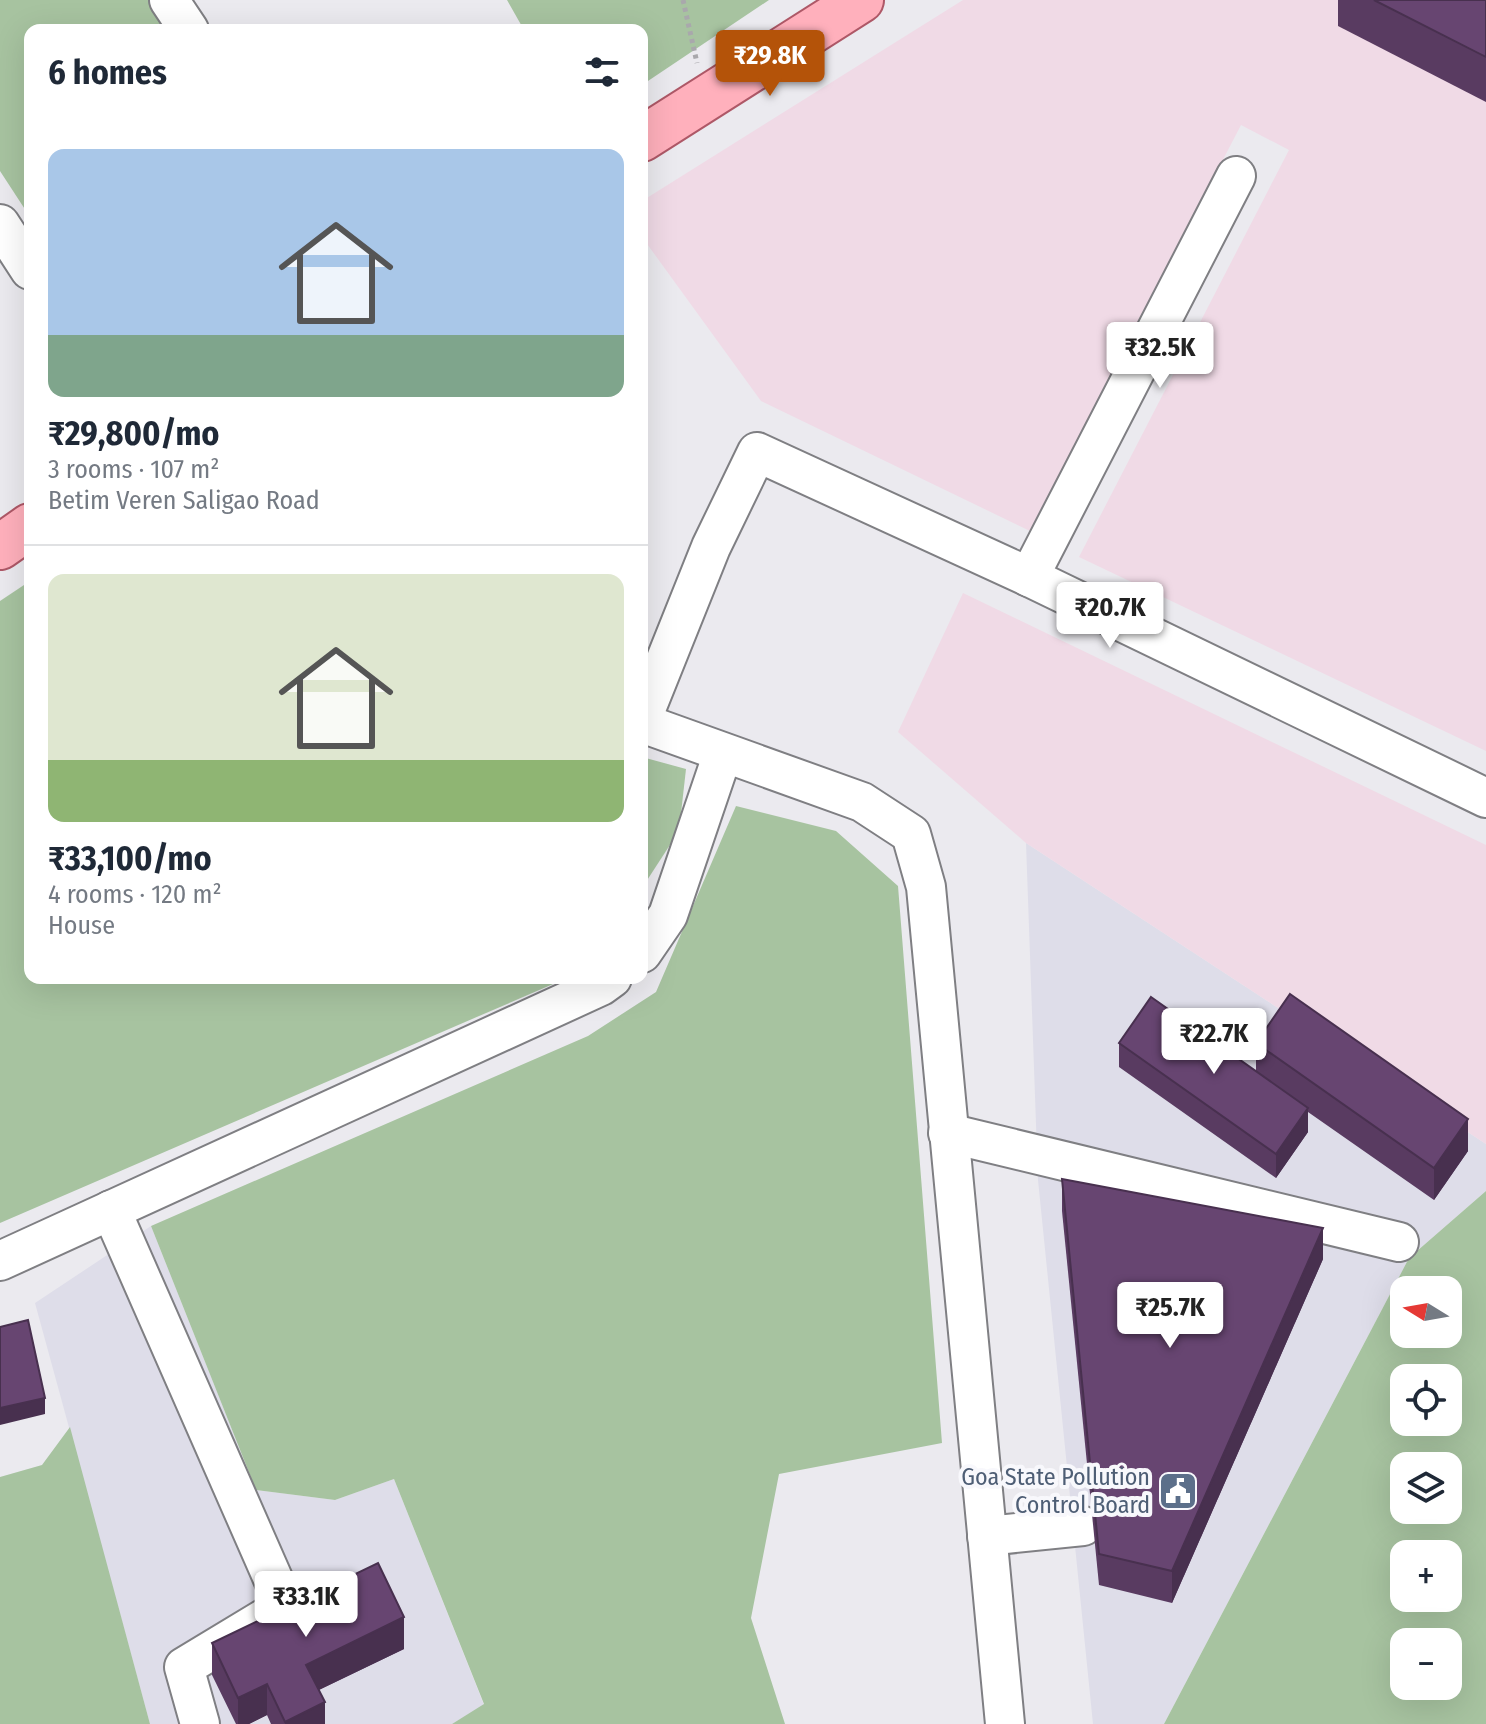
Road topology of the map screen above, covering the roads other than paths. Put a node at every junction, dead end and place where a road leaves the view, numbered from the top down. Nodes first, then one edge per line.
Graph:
1 (169, 0) edge
2 (861, 0) edge
3 (185, 24) edge
4 (648, 135) edge
5 (1236, 176) dead end
6 (0, 224) edge
7 (24, 261) edge
8 (24, 530) edge
9 (0, 547) edge
10 (1029, 577) junction
11 (648, 706) edge
12 (648, 723) edge
13 (723, 753) junction
14 (1486, 798) edge
15 (648, 944) edge
16 (604, 984) edge
17 (948, 1133) junction
18 (111, 1210) junction
19 (1399, 1242) dead end
20 (0, 1261) edge
21 (1083, 1526) dead end
22 (987, 1536) junction
23 (200, 1724) edge
24 (1005, 1724) edge

1 - 3 street
2 - 4 main road
5 - 10 street
6 - 7 street
8 - 9 main road
10 - 11 street
10 - 14 street
12 - 13 street
13 - 15 street
13 - 17 street
16 - 18 street
17 - 19 street
17 - 22 street
18 - 20 street
18 - 23 street
21 - 22 street
22 - 24 street

